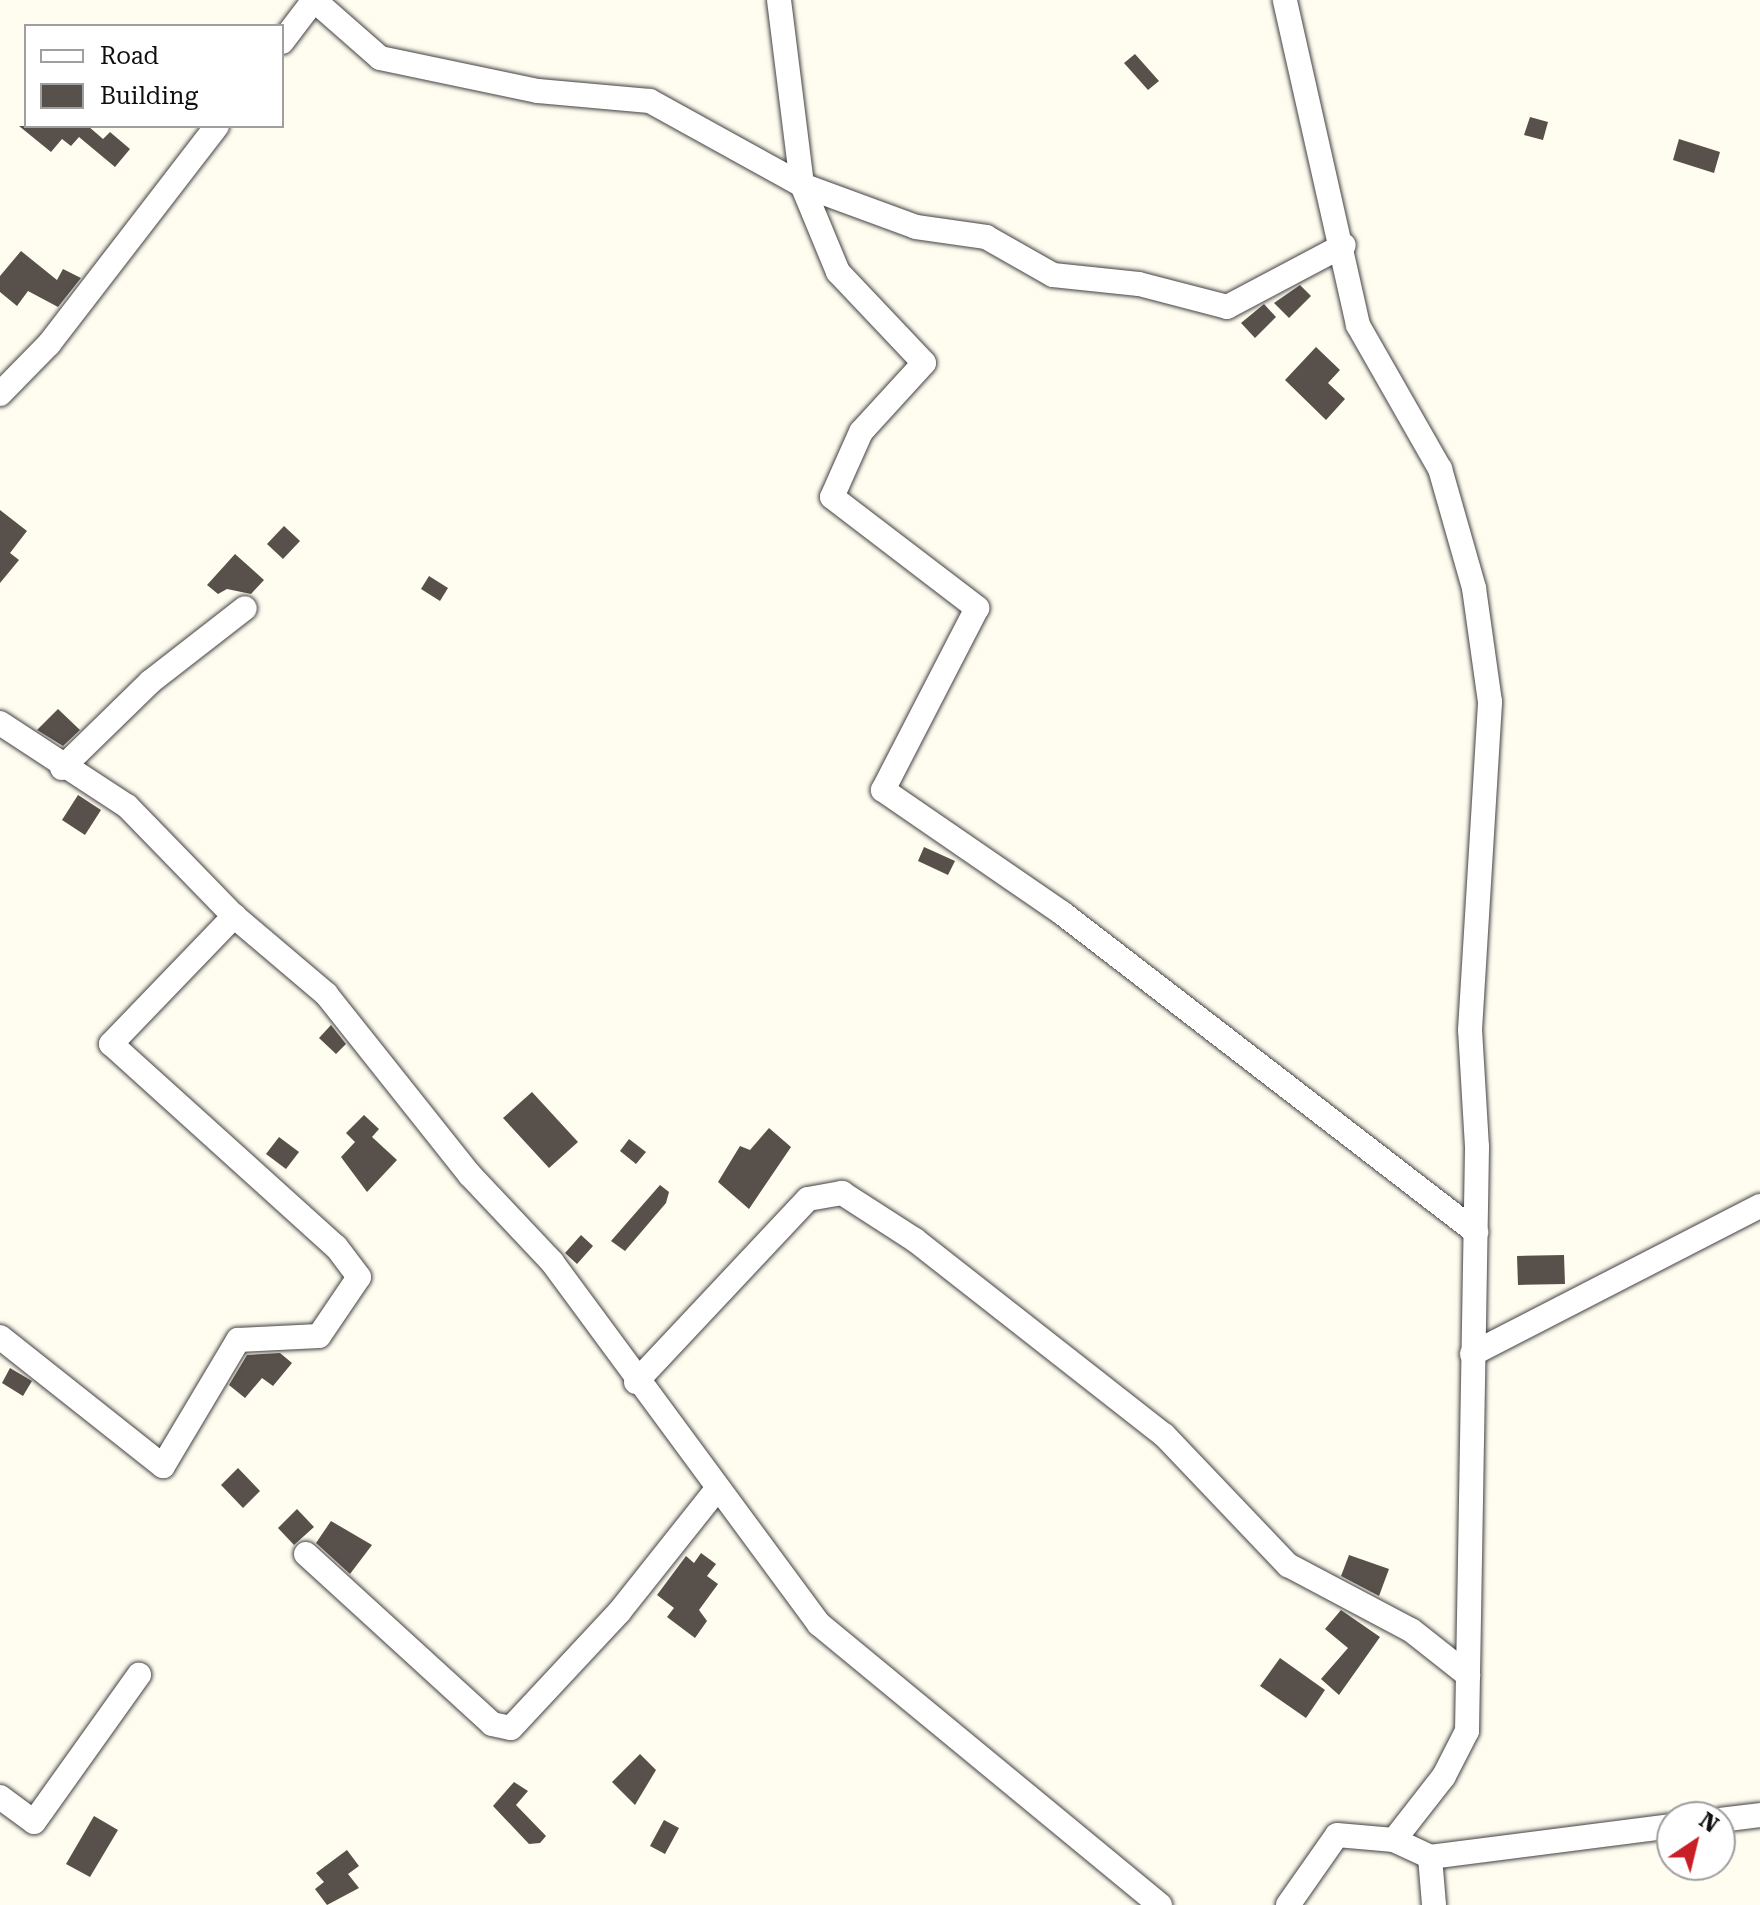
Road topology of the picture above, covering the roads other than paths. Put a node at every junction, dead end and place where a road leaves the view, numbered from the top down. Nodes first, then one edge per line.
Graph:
1 (314, 0) edge
2 (779, 0) edge
3 (1285, 0) edge
4 (284, 39) edge
5 (215, 128) edge
6 (802, 185) junction
7 (1344, 245) junction
8 (0, 394) edge
9 (245, 608) dead end
10 (0, 723) edge
11 (62, 768) junction
12 (234, 916) junction
13 (1760, 1206) edge
14 (1476, 1232) junction
15 (0, 1337) edge
16 (1472, 1354) junction
17 (636, 1382) junction
18 (717, 1489) junction
19 (306, 1554) dead end
20 (139, 1675) dead end
21 (1468, 1675) junction
22 (0, 1797) edge
23 (1760, 1815) edge
24 (1736, 1818) edge
25 (1656, 1828) edge
26 (1394, 1840) junction
27 (1430, 1857) junction
28 (1160, 1905) edge
29 (1288, 1905) edge
30 (1434, 1905) edge

1 - 4 street
1 - 6 street
2 - 6 street
3 - 7 street
5 - 8 street
6 - 7 street
6 - 14 street
7 - 14 street
9 - 11 street
10 - 11 street
11 - 12 street
12 - 15 street
12 - 17 street
13 - 16 street
14 - 16 street
16 - 21 street
17 - 18 street
17 - 21 street
18 - 19 street
18 - 28 street
20 - 22 street
21 - 26 street
23 - 24 street
25 - 27 street
26 - 27 street
26 - 29 street
27 - 30 street

